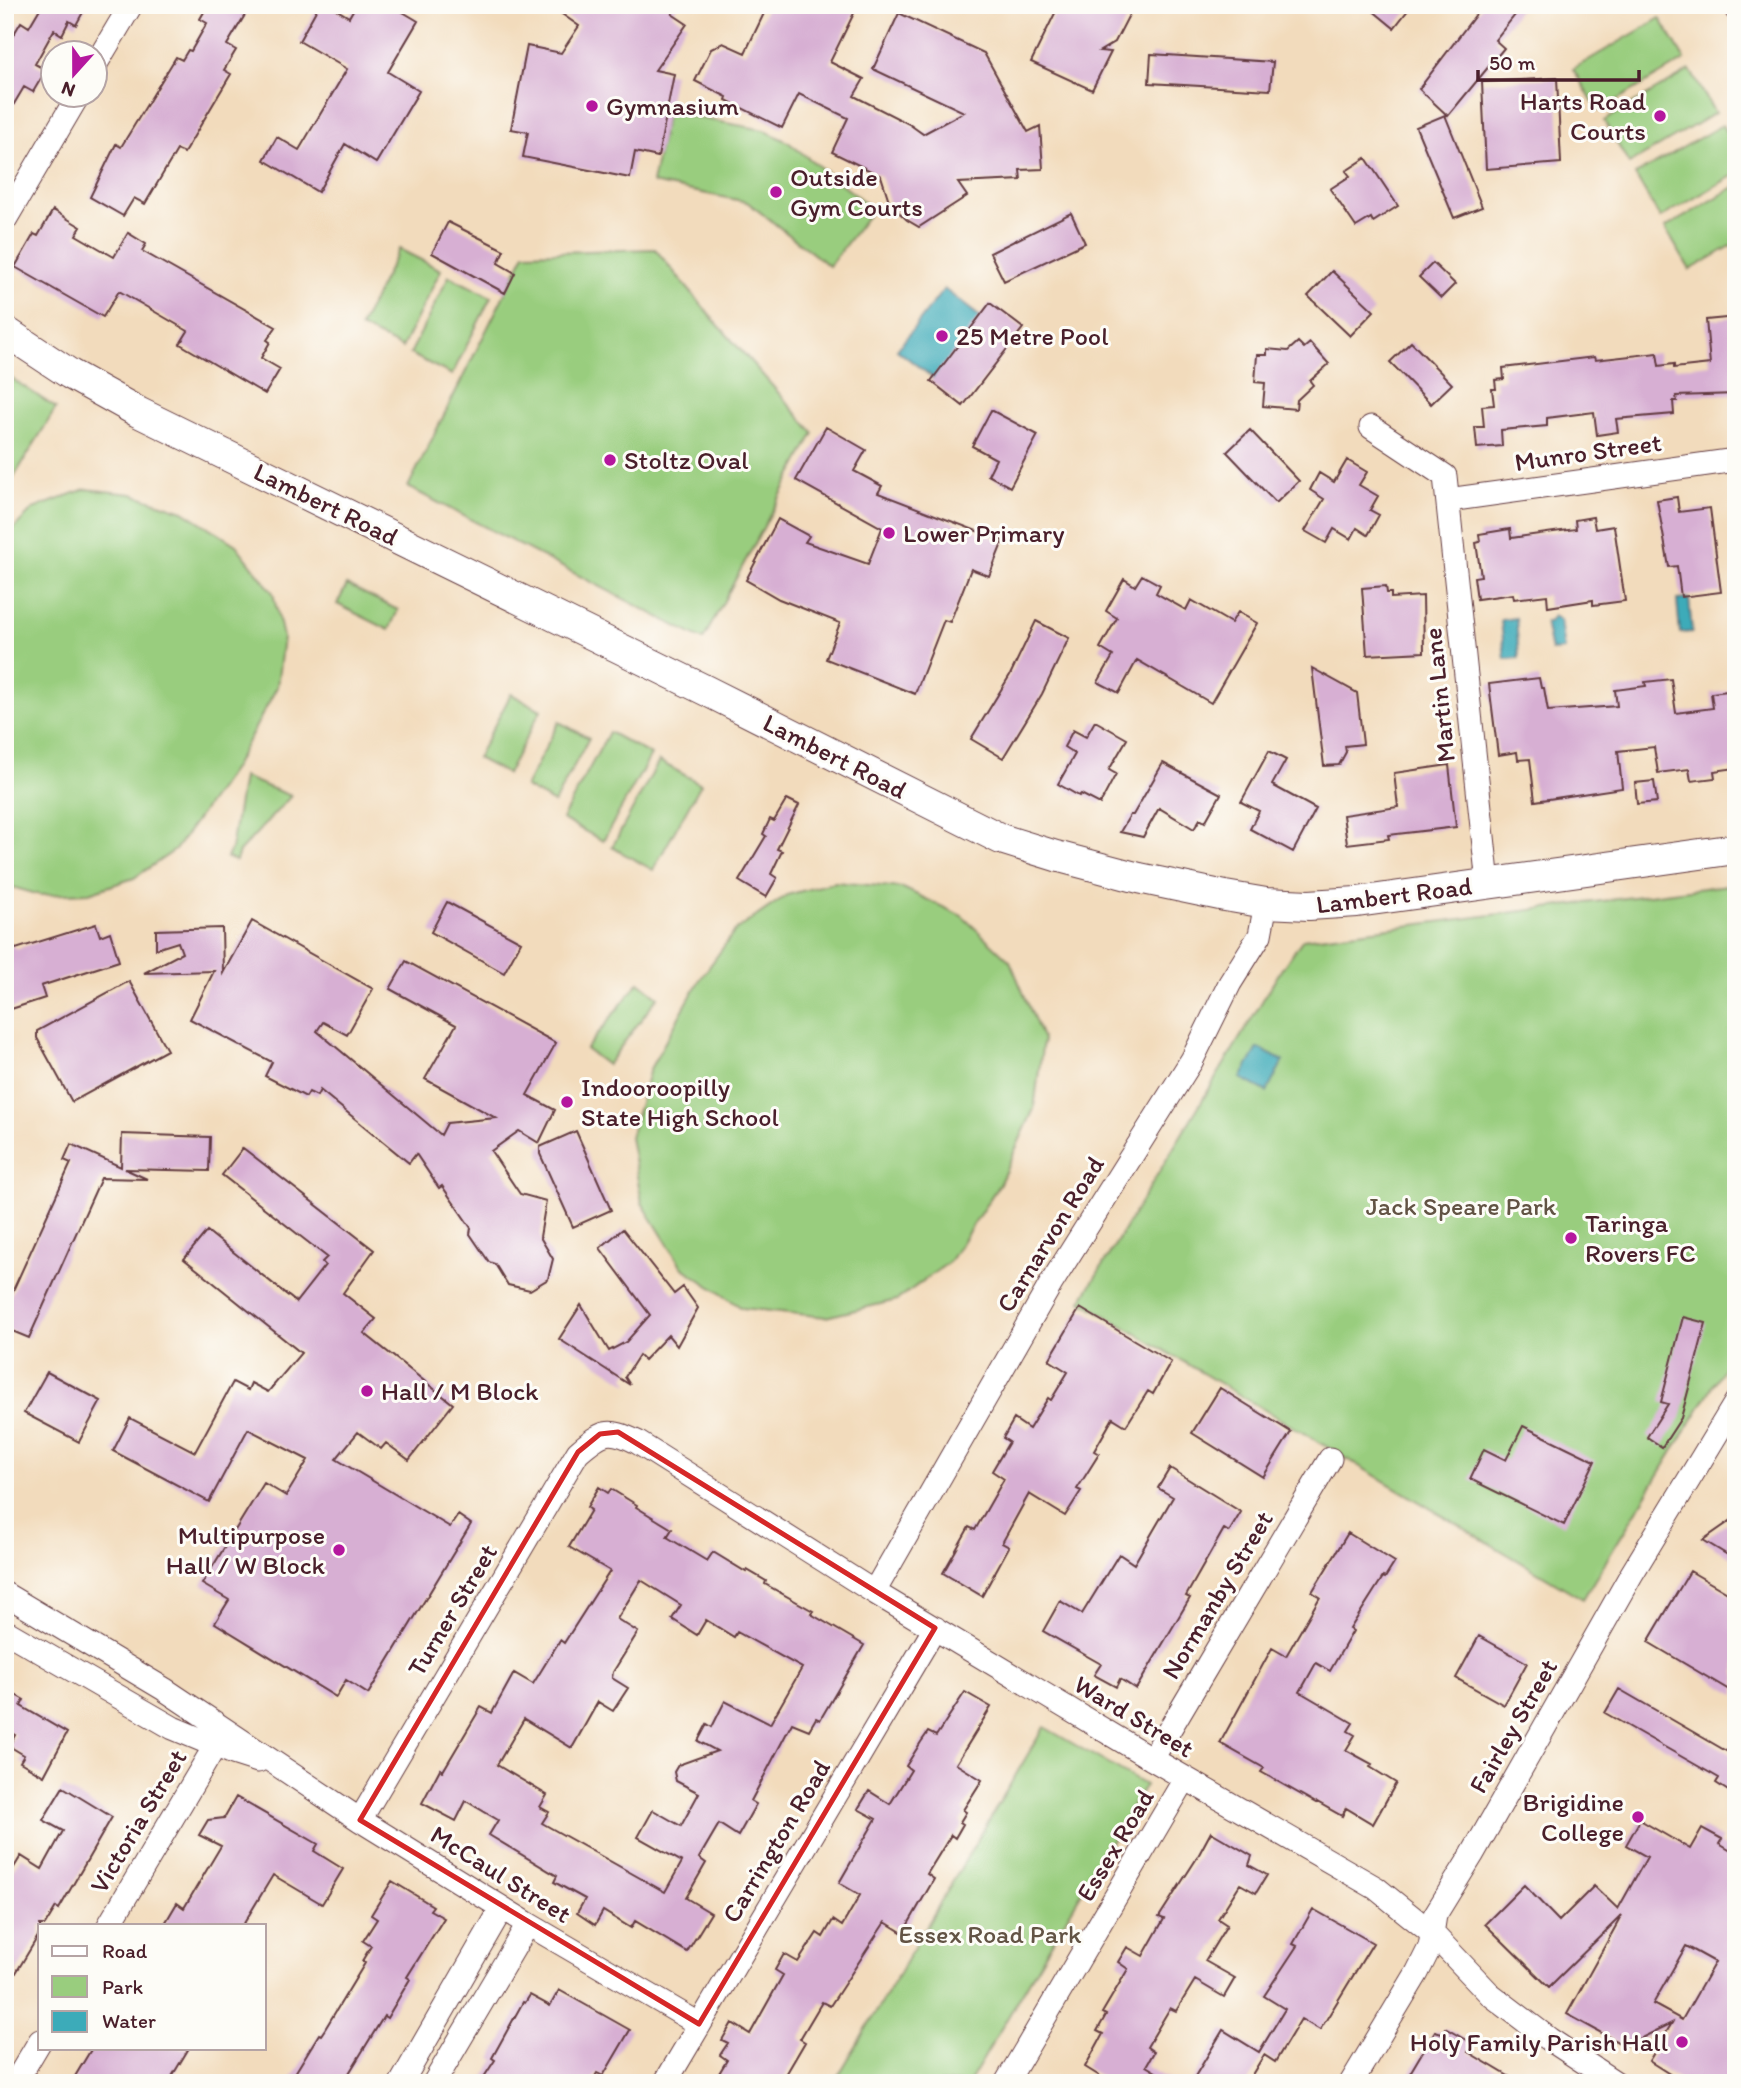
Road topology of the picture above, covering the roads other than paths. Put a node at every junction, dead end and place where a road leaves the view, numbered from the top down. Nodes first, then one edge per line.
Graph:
1 (131, 5) edge
2 (108, 44) edge
3 (71, 108) edge
4 (5, 220) edge
5 (5, 331) edge
6 (1371, 427) dead end
7 (1736, 460) edge
8 (1448, 500) junction
9 (1736, 849) edge
10 (1488, 884) junction
11 (1266, 903) junction
12 (1733, 1414) edge
13 (600, 1434) joint
14 (1330, 1460) dead end
15 (874, 1592) junction
16 (5, 1594) edge
17 (934, 1628) junction
18 (5, 1631) edge
19 (215, 1746) junction
20 (1152, 1759) junction
21 (278, 1766) junction
22 (1185, 1779) junction
23 (360, 1820) junction
24 (502, 1908) junction
25 (110, 1924) edge
26 (528, 1924) junction
27 (1433, 1934) junction
28 (699, 2024) junction
29 (38, 2044) edge
30 (15, 2083) edge
31 (401, 2083) edge
32 (434, 2083) edge
33 (665, 2083) edge
34 (1006, 2083) edge
35 (1351, 2083) edge
36 (1616, 2083) edge

1 - 2 street
3 - 4 street
5 - 11 main road, Lambert Road
6 - 8 street, Martin Lane
7 - 8 street, Munro Street
8 - 10 street, Martin Lane
9 - 10 main road, Lambert Road
10 - 11 main road, Lambert Road
11 - 15 street, Carnarvon Road
12 - 27 street, Fairley Street
13 - 15 street, Ward Street
13 - 23 street, Turner Street
14 - 20 street, Normanby Street
15 - 17 street, Ward Street
16 - 21 street, McCaul Street
17 - 20 street, Ward Street
17 - 28 street, Carrington Road
18 - 19 street, McCaul Street
19 - 21 street, McCaul Street
19 - 25 street, Victoria Street
20 - 22 street, Ward Street
21 - 23 street, McCaul Street
22 - 27 street, Ward Street
22 - 34 street, Essex Road
23 - 24 street, McCaul Street
24 - 26 street, McCaul Street
24 - 31 street
26 - 28 street, McCaul Street
26 - 32 street
27 - 35 street, Fairley Street
27 - 36 street, Ward Street
28 - 33 street, Carrington Road
29 - 30 street

